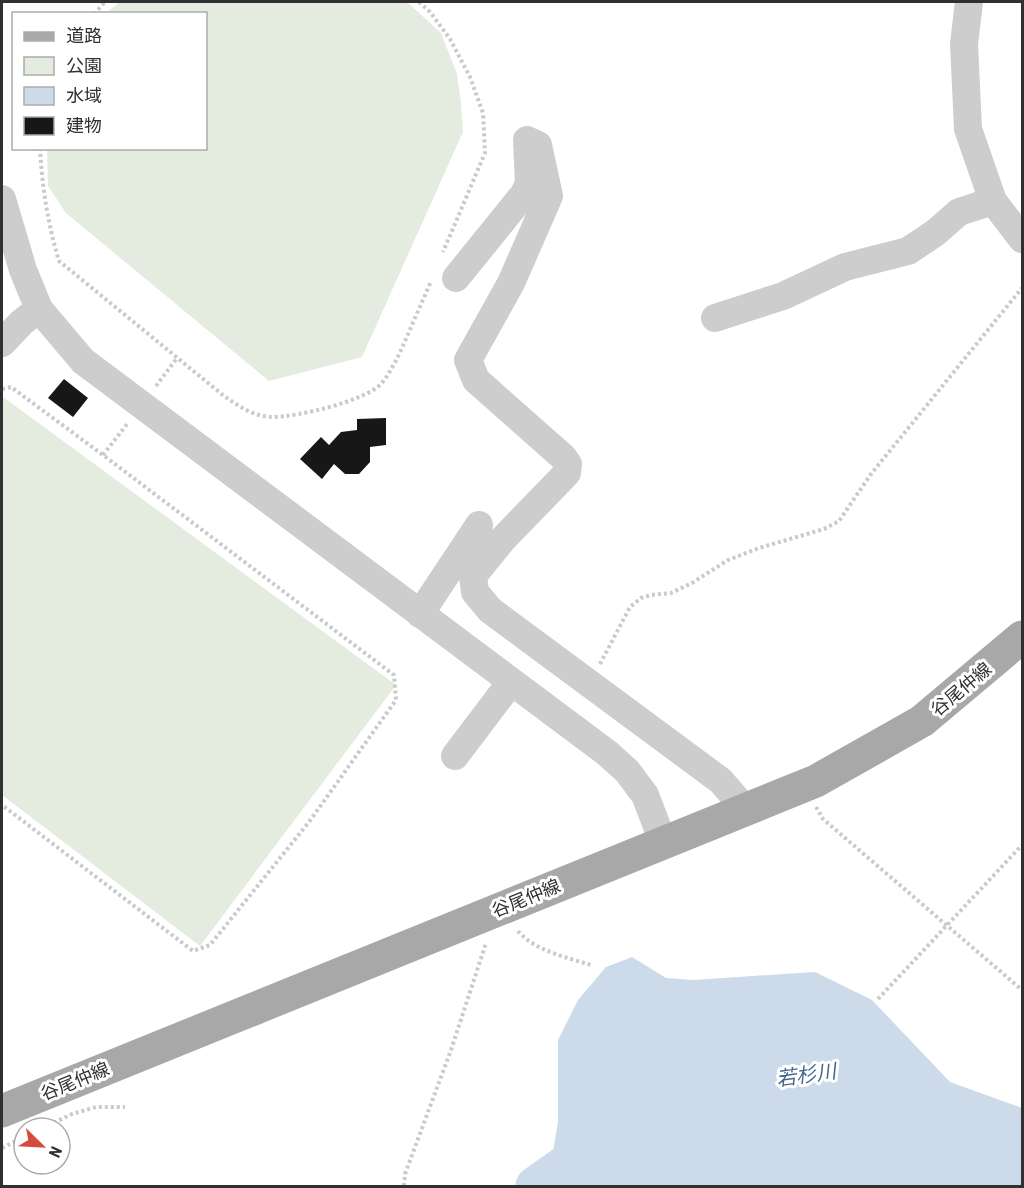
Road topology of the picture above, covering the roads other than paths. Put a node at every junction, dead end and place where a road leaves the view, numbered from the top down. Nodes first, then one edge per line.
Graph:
1 (969, 2) edge
2 (2, 199) edge
3 (993, 201) junction
4 (1023, 238) edge
5 (442, 272) road end
6 (39, 309) junction
7 (715, 318) dead end
8 (2, 343) edge
9 (479, 525) dead end
10 (420, 614) junction
11 (1023, 638) edge
12 (511, 682) junction
13 (455, 756) dead end
14 (745, 810) junction
15 (663, 842) junction
16 (2, 1111) edge

1 - 3 street
2 - 6 street
3 - 4 street
3 - 7 street
5 - 14 street
6 - 8 street
6 - 10 street
9 - 10 street
10 - 12 street
11 - 14 main road, 谷尾仲線
12 - 13 street
12 - 15 street
14 - 15 main road, 谷尾仲線
15 - 16 main road, 谷尾仲線

